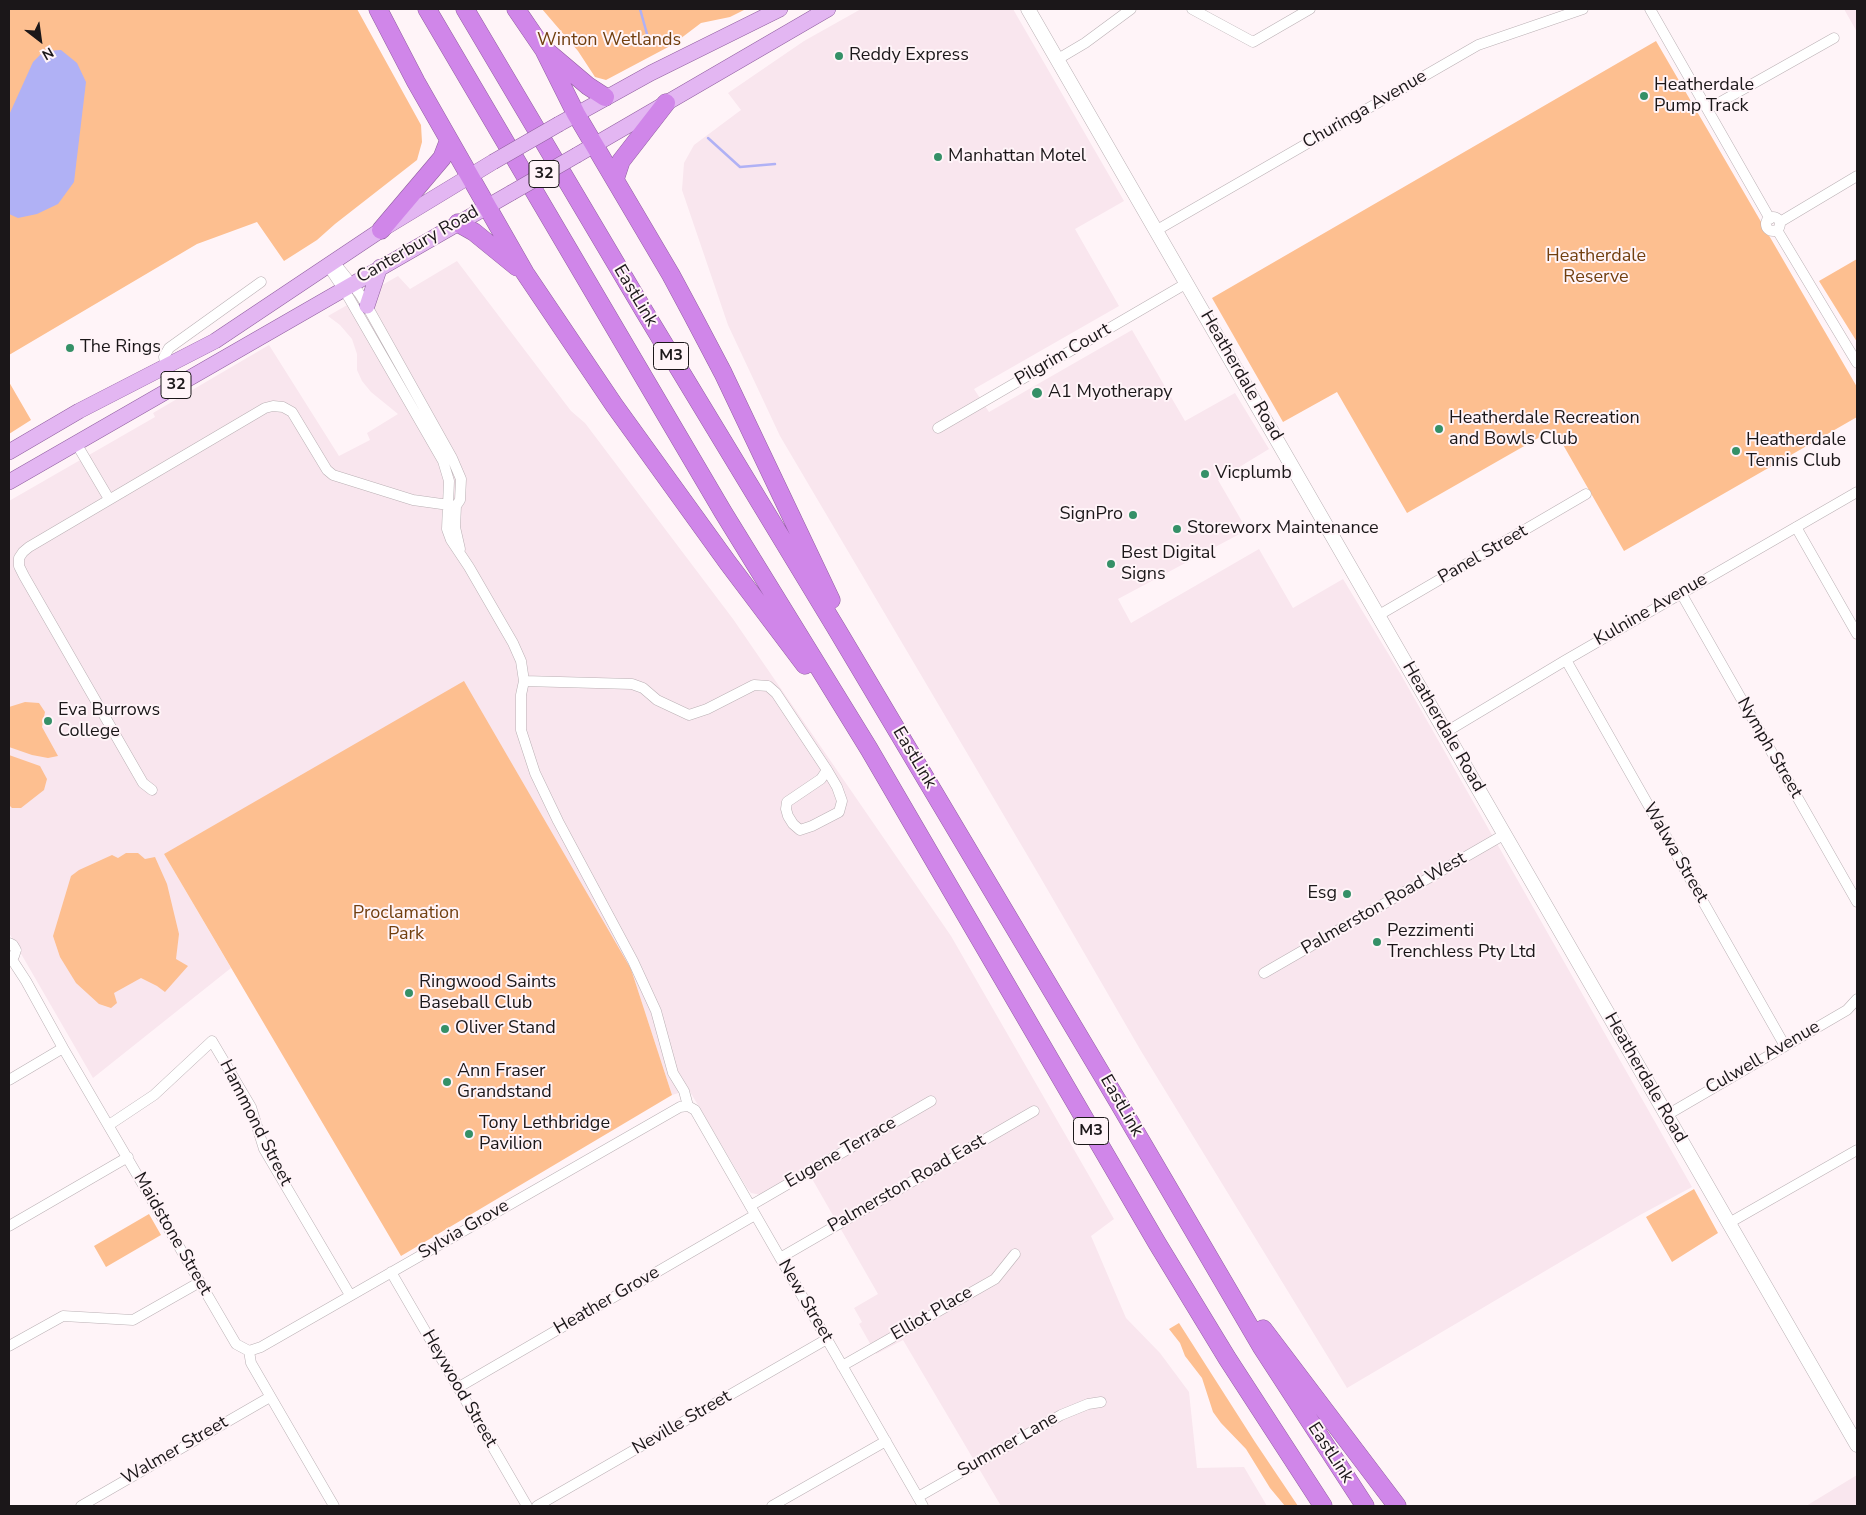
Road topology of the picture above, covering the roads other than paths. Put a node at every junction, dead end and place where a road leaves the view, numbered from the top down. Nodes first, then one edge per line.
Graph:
1 (378, 9) edge
2 (427, 9) edge
3 (465, 9) edge
4 (516, 9) edge
5 (780, 9) edge
6 (828, 9) edge
7 (1028, 9) edge
8 (1131, 9) edge
9 (1192, 9) edge
10 (1310, 9) edge
11 (1583, 9) edge
12 (1650, 9) edge
13 (1835, 38) dead end
14 (544, 50) junction
15 (1058, 59) junction
16 (605, 97) junction
17 (666, 103) junction
18 (1708, 109) junction
19 (576, 114) junction
20 (449, 140) junction
21 (594, 144) junction
22 (469, 176) junction
23 (1857, 176) edge
24 (615, 179) junction
25 (487, 206) junction
26 (458, 223) junction
27 (1775, 223) junction
28 (381, 230) junction
29 (1157, 230) junction
30 (331, 264) junction
31 (380, 267) junction
32 (525, 274) junction
33 (261, 282) dead end
34 (1187, 282) junction
35 (347, 286) junction
36 (367, 306) junction
37 (1857, 363) edge
38 (166, 367) junction
39 (79, 411) junction
40 (938, 428) dead end
41 (92, 434) junction
42 (76, 442) junction
43 (9, 452) edge
44 (9, 482) edge
45 (1857, 492) edge
46 (1586, 494) dead end
47 (109, 500) junction
48 (452, 505) junction
49 (1796, 527) junction
50 (1681, 593) junction
51 (1379, 615) junction
52 (1857, 634) edge
53 (1566, 660) junction
54 (524, 681) junction
55 (880, 702) junction
56 (1446, 732) junction
57 (869, 749) junction
58 (827, 770) junction
59 (152, 790) dead end
60 (1504, 834) junction
61 (1857, 902) edge
62 (9, 943) edge
63 (10, 959) edge
64 (1264, 973) dead end
65 (1857, 998) edge
66 (1785, 1046) junction
67 (63, 1048) junction
68 (9, 1080) edge
69 (932, 1101) dead end
70 (684, 1107) junction
71 (1034, 1111) dead end
72 (1666, 1115) junction
73 (109, 1125) junction
74 (1857, 1150) edge
75 (128, 1157) junction
76 (753, 1210) junction
77 (1729, 1223) junction
78 (9, 1226) edge
79 (1015, 1254) dead end
80 (780, 1258) junction
81 (1210, 1259) junction
82 (391, 1272) junction
83 (200, 1282) junction
84 (350, 1295) junction
85 (827, 1339) junction
86 (9, 1346) edge
87 (249, 1351) junction
88 (842, 1366) junction
89 (459, 1387) junction
90 (270, 1397) junction
91 (1101, 1402) dead end
92 (886, 1441) junction
93 (1857, 1445) edge
94 (918, 1497) junction
95 (81, 1506) edge
96 (334, 1506) edge
97 (527, 1506) edge
98 (537, 1506) edge
99 (772, 1506) edge
100 (924, 1506) edge
101 (1323, 1506) edge
102 (1365, 1506) edge
103 (1397, 1506) edge

1 - 20 highway
2 - 57 highway, EastLink / M3
3 - 55 highway, EastLink / M3
4 - 14 highway
5 - 16 main road, Canterbury Road / 32
6 - 17 main road, Canterbury Road / 32
7 - 15 main road, Heatherdale Road
8 - 15 street
9 - 10 street
11 - 29 street, Churinga Avenue
12 - 18 street
13 - 18 street
14 - 16 highway
14 - 19 highway
15 - 29 main road, Heatherdale Road
16 - 19 main road, Canterbury Road / 32
17 - 21 main road, Canterbury Road / 32
17 - 24 highway
18 - 27 street
19 - 21 highway
19 - 22 main road, Canterbury Road / 32, bridge
20 - 22 highway
20 - 28 highway
21 - 24 highway
21 - 25 main road, Canterbury Road / 32, bridge
22 - 25 highway
22 - 28 main road, Canterbury Road / 32
23 - 27 street
24 - 55 highway
25 - 26 main road, Canterbury Road / 32
25 - 32 highway
26 - 31 main road, Canterbury Road / 32
26 - 32 highway
27 - 37 street
28 - 30 main road, Canterbury Road / 32
29 - 34 main road, Heatherdale Road
30 - 35 street
30 - 38 main road, Canterbury Road / 32
31 - 35 main road, Canterbury Road / 32
31 - 36 main road
32 - 57 highway
33 - 38 street
34 - 40 street, Pilgrim Court
34 - 51 main road, Heatherdale Road
35 - 36 street
35 - 41 main road, Canterbury Road / 32
35 - 48 street
36 - 48 street
38 - 39 main road, Canterbury Road / 32
39 - 41 main road
39 - 43 main road, Canterbury Road / 32
41 - 42 main road, Canterbury Road / 32
42 - 44 main road, Canterbury Road / 32
42 - 47 street
45 - 49 street, Kulnine Avenue
46 - 51 street, Panel Street
47 - 48 street
47 - 59 street
48 - 54 street, New Street
49 - 50 street, Kulnine Avenue
49 - 52 street
50 - 53 street, Kulnine Avenue
50 - 61 street, Nymph Street
51 - 56 main road, Heatherdale Road
53 - 56 street, Kulnine Avenue
53 - 66 street, Walwa Street
54 - 58 street
54 - 70 street, New Street
55 - 81 highway, EastLink / M3
56 - 60 main road, Heatherdale Road
57 - 101 highway, EastLink / M3
58 - 58 street
60 - 64 street, Palmerston Road West
60 - 72 main road, Heatherdale Road
62 - 63 street
63 - 67 street, Maidstone Street
65 - 66 street, Culwell Avenue
66 - 72 street, Culwell Avenue
67 - 68 street
67 - 73 street, Maidstone Street
69 - 76 street, Eugene Terrace
70 - 76 street, New Street
70 - 82 street, Sylvia Grove
71 - 80 street, Palmerston Road East
72 - 77 main road, Heatherdale Road
73 - 75 street, Maidstone Street
73 - 84 street, Hammond Street
74 - 77 street
75 - 78 street
75 - 83 street, Maidstone Street
76 - 80 street, New Street
76 - 89 street, Heather Grove
77 - 93 main road, Heatherdale Road
79 - 88 street, Elliot Place
80 - 85 street, New Street
81 - 102 highway, EastLink / M3
81 - 103 highway
82 - 84 street, Sylvia Grove
82 - 89 street, Heywood Street
83 - 86 street
83 - 87 street, Maidstone Street
84 - 87 street, Sylvia Grove
85 - 88 street, New Street
85 - 98 street, Neville Street
87 - 90 street, Maidstone Street
88 - 92 street, New Street
89 - 97 street, Heywood Street
90 - 95 street, Walmer Street
90 - 96 street, Maidstone Street
91 - 94 street, Summer Lane
92 - 94 street, New Street
92 - 99 street
94 - 100 street, New Street

